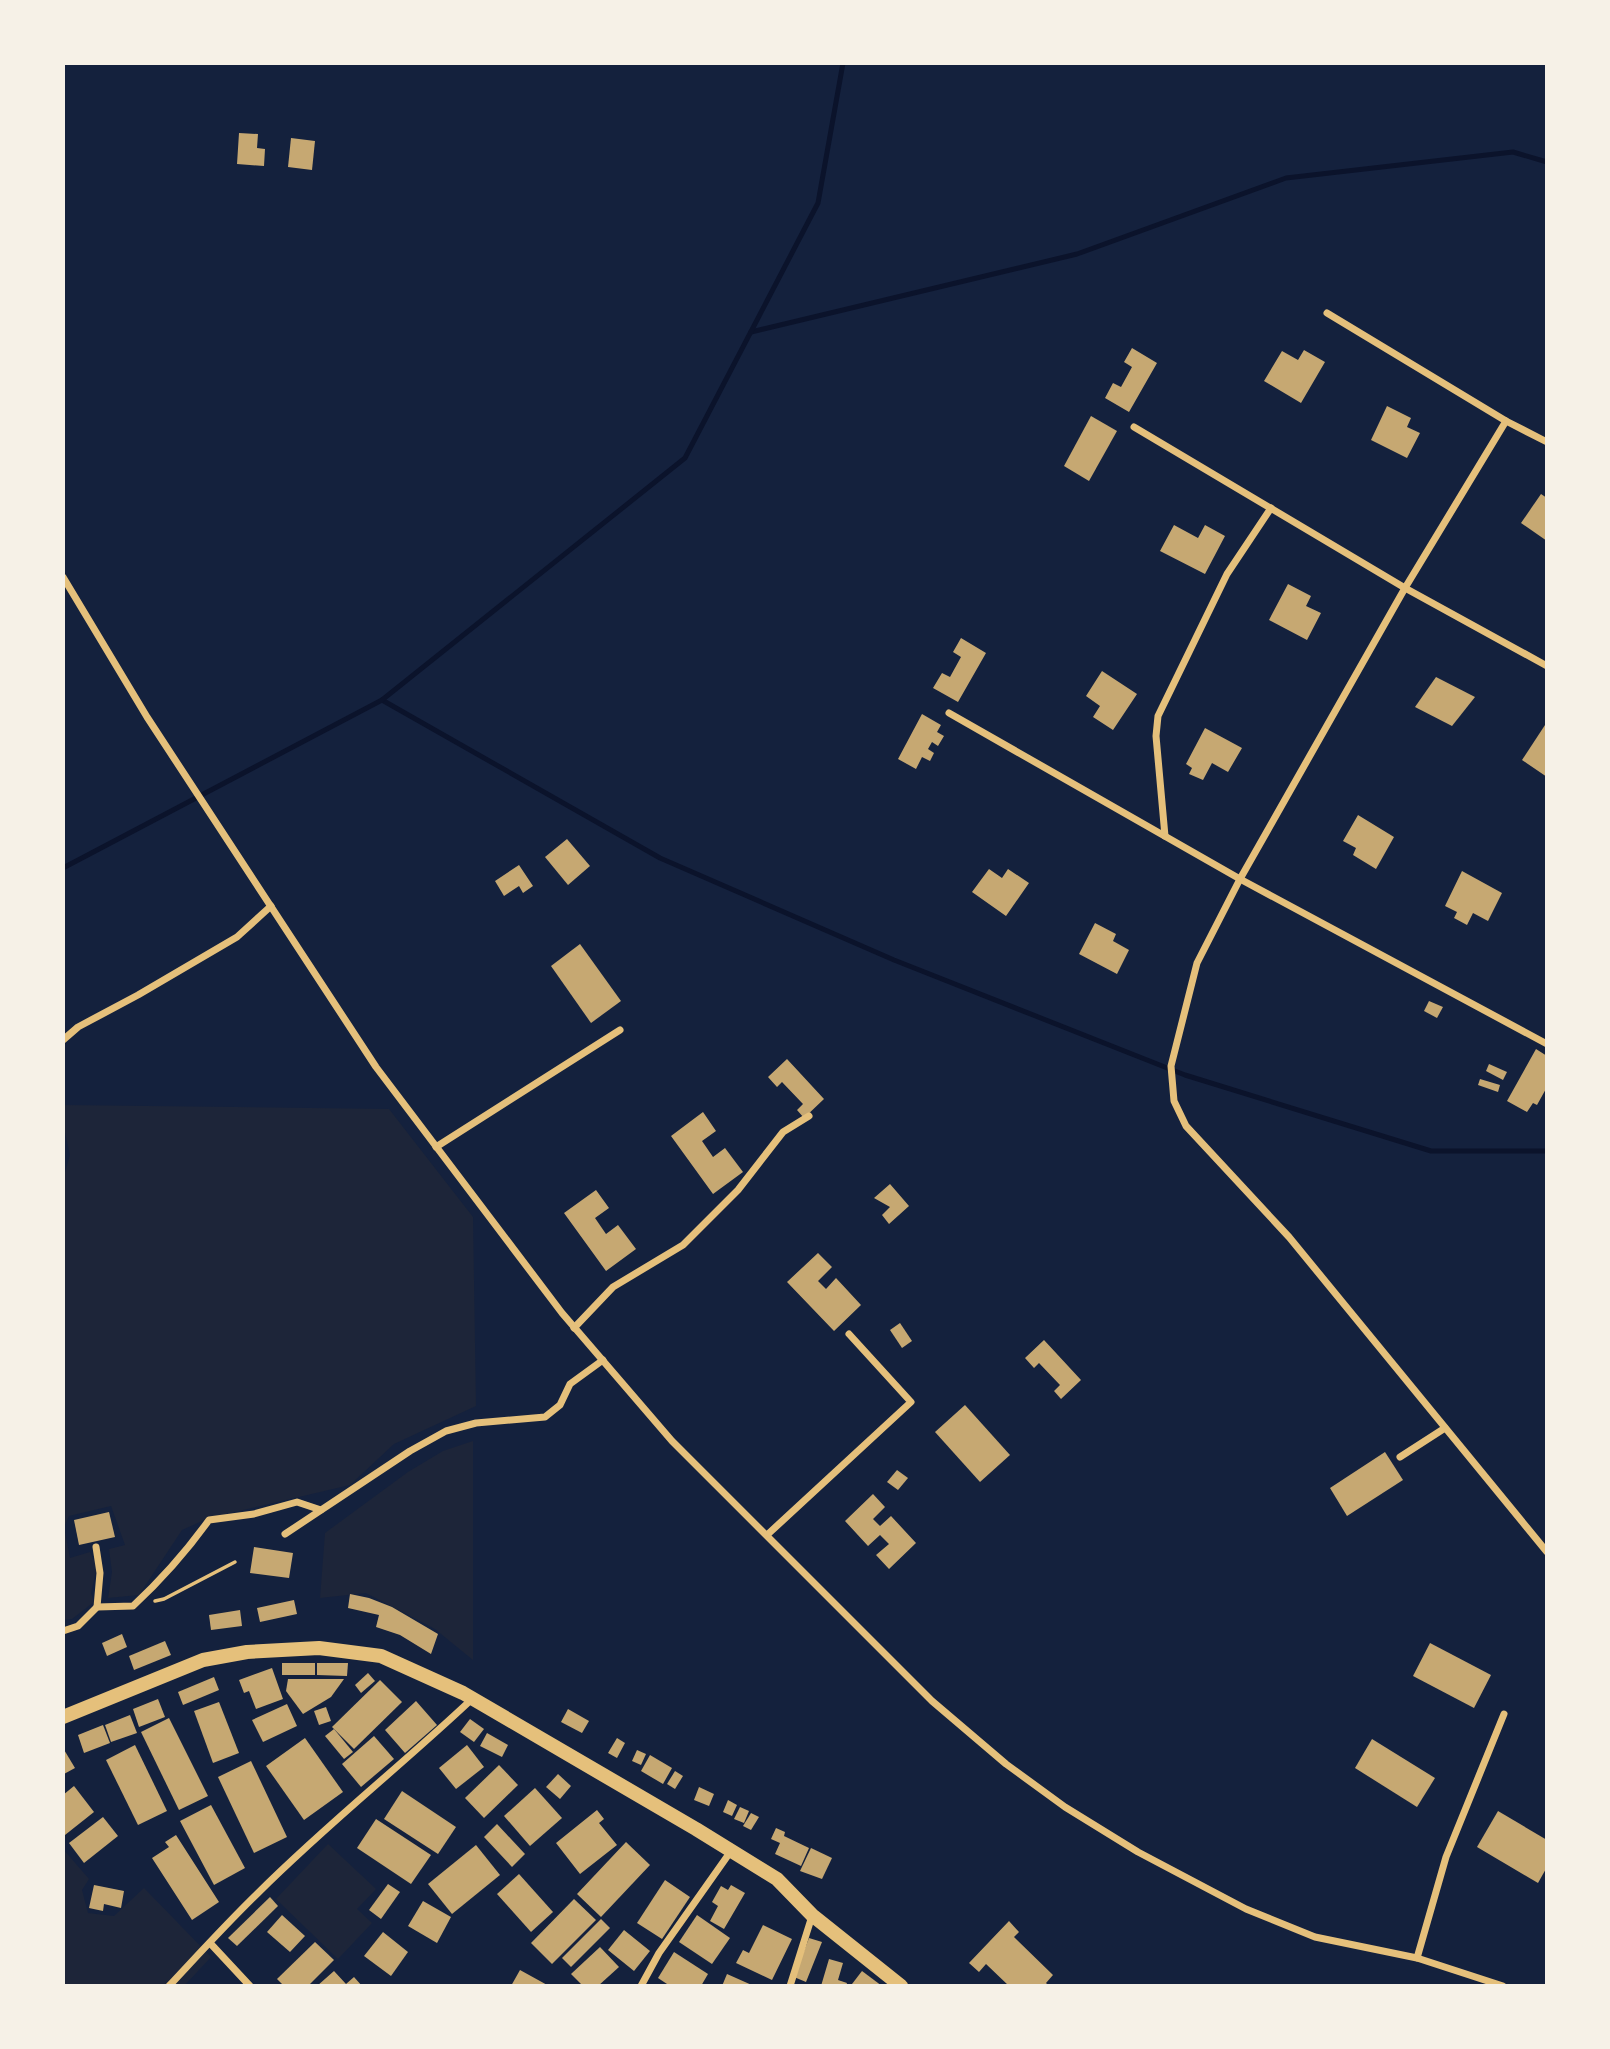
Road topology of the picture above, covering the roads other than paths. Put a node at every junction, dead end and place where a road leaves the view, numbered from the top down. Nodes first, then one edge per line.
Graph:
1 (1327, 313) dead end
2 (1506, 421) junction
3 (1134, 427) dead end
4 (1547, 442) edge
5 (1270, 508) junction
6 (63, 577) edge
7 (1405, 587) junction
8 (1547, 666) edge
9 (949, 713) dead end
10 (1164, 836) junction
11 (1240, 879) junction
12 (271, 906) junction
13 (620, 1030) dead end
14 (63, 1040) edge
15 (1547, 1044) edge
16 (809, 1116) dead end
17 (436, 1147) junction
18 (574, 1328) junction
19 (849, 1335) dead end
20 (603, 1360) junction
21 (1445, 1427) junction
22 (1400, 1457) dead end
23 (321, 1510) junction
24 (285, 1534) dead end
25 (766, 1535) junction
26 (96, 1547) dead end
27 (1547, 1552) edge
28 (97, 1607) junction
29 (63, 1631) edge
30 (472, 1699) junction
31 (1504, 1714) dead end
32 (63, 1717) edge
33 (731, 1851) junction
34 (812, 1915) junction
35 (210, 1943) junction
36 (1417, 1958) junction
37 (169, 1986) edge
38 (250, 1986) edge
39 (641, 1986) edge
40 (790, 1986) edge
41 (901, 1986) edge
42 (1503, 1986) edge

1 - 2 street
2 - 4 street
2 - 7 street
3 - 5 street
5 - 7 street
5 - 10 street
6 - 12 street
7 - 8 street
7 - 11 street
9 - 10 street
10 - 11 street
11 - 15 street
11 - 21 street
12 - 14 street
12 - 17 street
13 - 17 street
16 - 18 street
17 - 18 street
18 - 20 street
19 - 25 street
20 - 23 street
20 - 25 street
21 - 22 street
21 - 27 street
23 - 24 street
23 - 28 street
25 - 36 street
26 - 28 street
28 - 29 street
30 - 32 main road
30 - 33 main road
30 - 35 street
31 - 36 street
33 - 34 main road
33 - 39 street
34 - 40 street
34 - 41 main road
35 - 37 street
35 - 38 street
36 - 42 street

